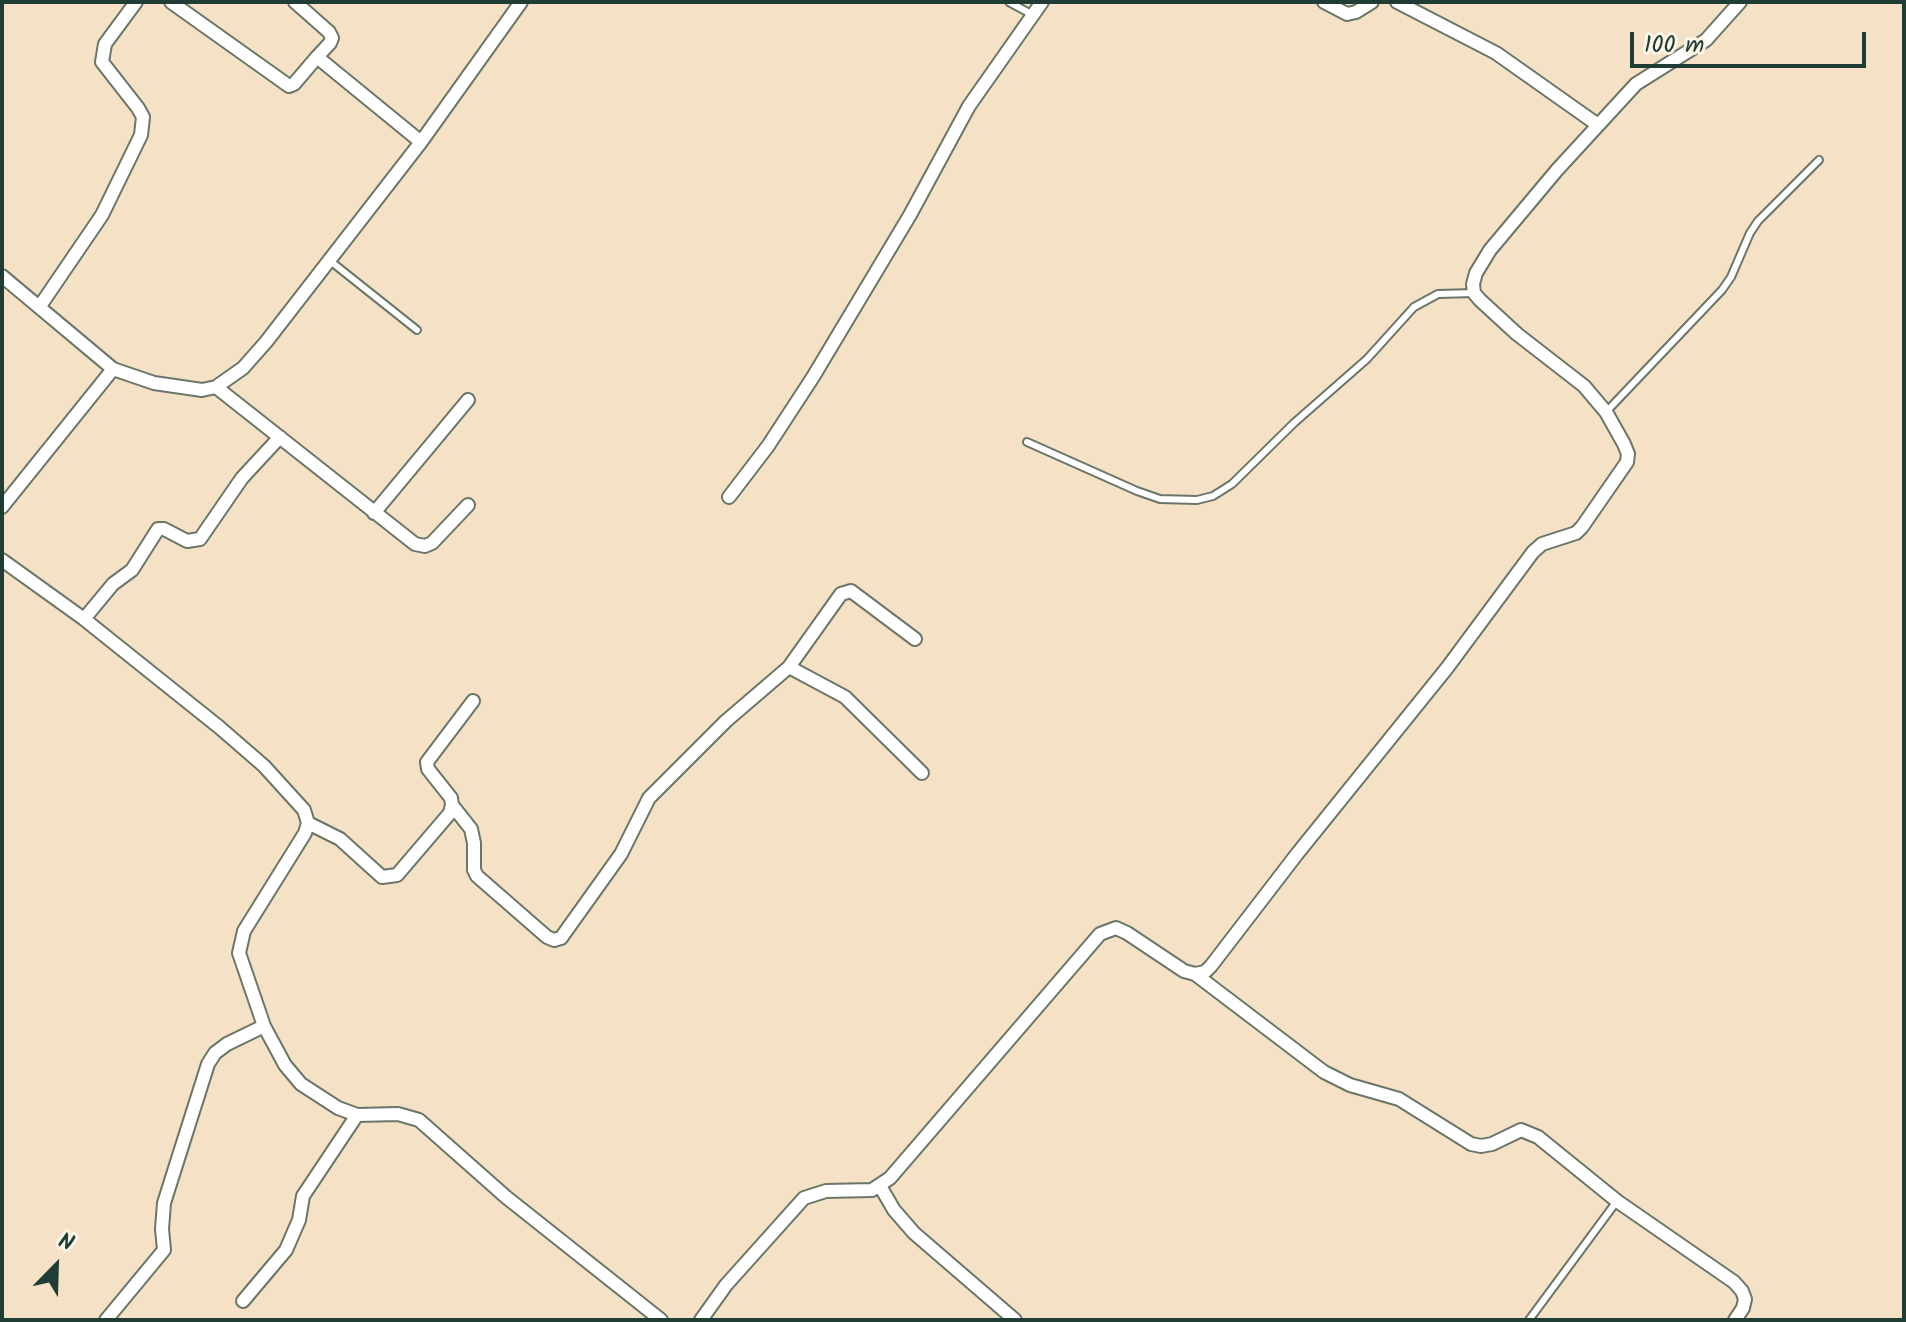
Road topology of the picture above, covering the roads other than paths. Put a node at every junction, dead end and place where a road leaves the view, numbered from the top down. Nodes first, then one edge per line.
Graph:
1 (136, 2) edge
2 (171, 2) edge
3 (295, 2) edge
4 (521, 2) edge
5 (1009, 2) edge
6 (1042, 2) edge
7 (1324, 2) edge
8 (1372, 2) edge
9 (1397, 2) edge
10 (1740, 2) edge
11 (1033, 15) junction
12 (317, 57) junction
13 (1598, 125) junction
14 (421, 142) junction
15 (1819, 160) dead end
16 (329, 260) junction
17 (2, 276) edge
18 (1474, 293) junction
19 (40, 306) junction
20 (417, 330) dead end
21 (113, 369) junction
22 (216, 387) junction
23 (468, 400) dead end
24 (1606, 412) junction
25 (280, 437) junction
26 (1027, 442) dead end
27 (729, 497) dead end
28 (468, 505) dead end
29 (2, 507) edge
30 (374, 513) junction
31 (2, 560) edge
32 (84, 619) junction
33 (915, 639) dead end
34 (789, 667) junction
35 (473, 701) dead end
36 (922, 773) dead end
37 (452, 805) junction
38 (308, 823) junction
39 (1195, 974) junction
40 (264, 1026) junction
41 (357, 1115) junction
42 (880, 1186) junction
43 (1617, 1201) junction
44 (243, 1301) dead end
45 (106, 1320) edge
46 (661, 1320) edge
47 (701, 1320) edge
48 (1015, 1320) edge
49 (1529, 1320) edge
50 (1735, 1320) edge

1 - 19 street
2 - 12 street
3 - 12 street
4 - 14 street
5 - 11 lane
6 - 11 street
7 - 8 street
9 - 13 street
10 - 13 street
11 - 27 street
12 - 14 street
13 - 18 street
14 - 16 street
15 - 24 lane
16 - 20 lane
16 - 22 street
17 - 19 street
18 - 24 street
18 - 26 lane
19 - 21 street
21 - 22 street
21 - 29 street
22 - 25 street
23 - 30 street
24 - 39 street
25 - 30 street
25 - 32 street
28 - 30 street
31 - 32 street
32 - 38 street
33 - 34 street
34 - 36 street
34 - 37 street
35 - 37 street
37 - 38 street
38 - 40 street
39 - 42 street
39 - 43 street
40 - 41 street
40 - 45 street
41 - 44 street
41 - 46 street
42 - 47 street
42 - 48 street
43 - 49 lane
43 - 50 street

